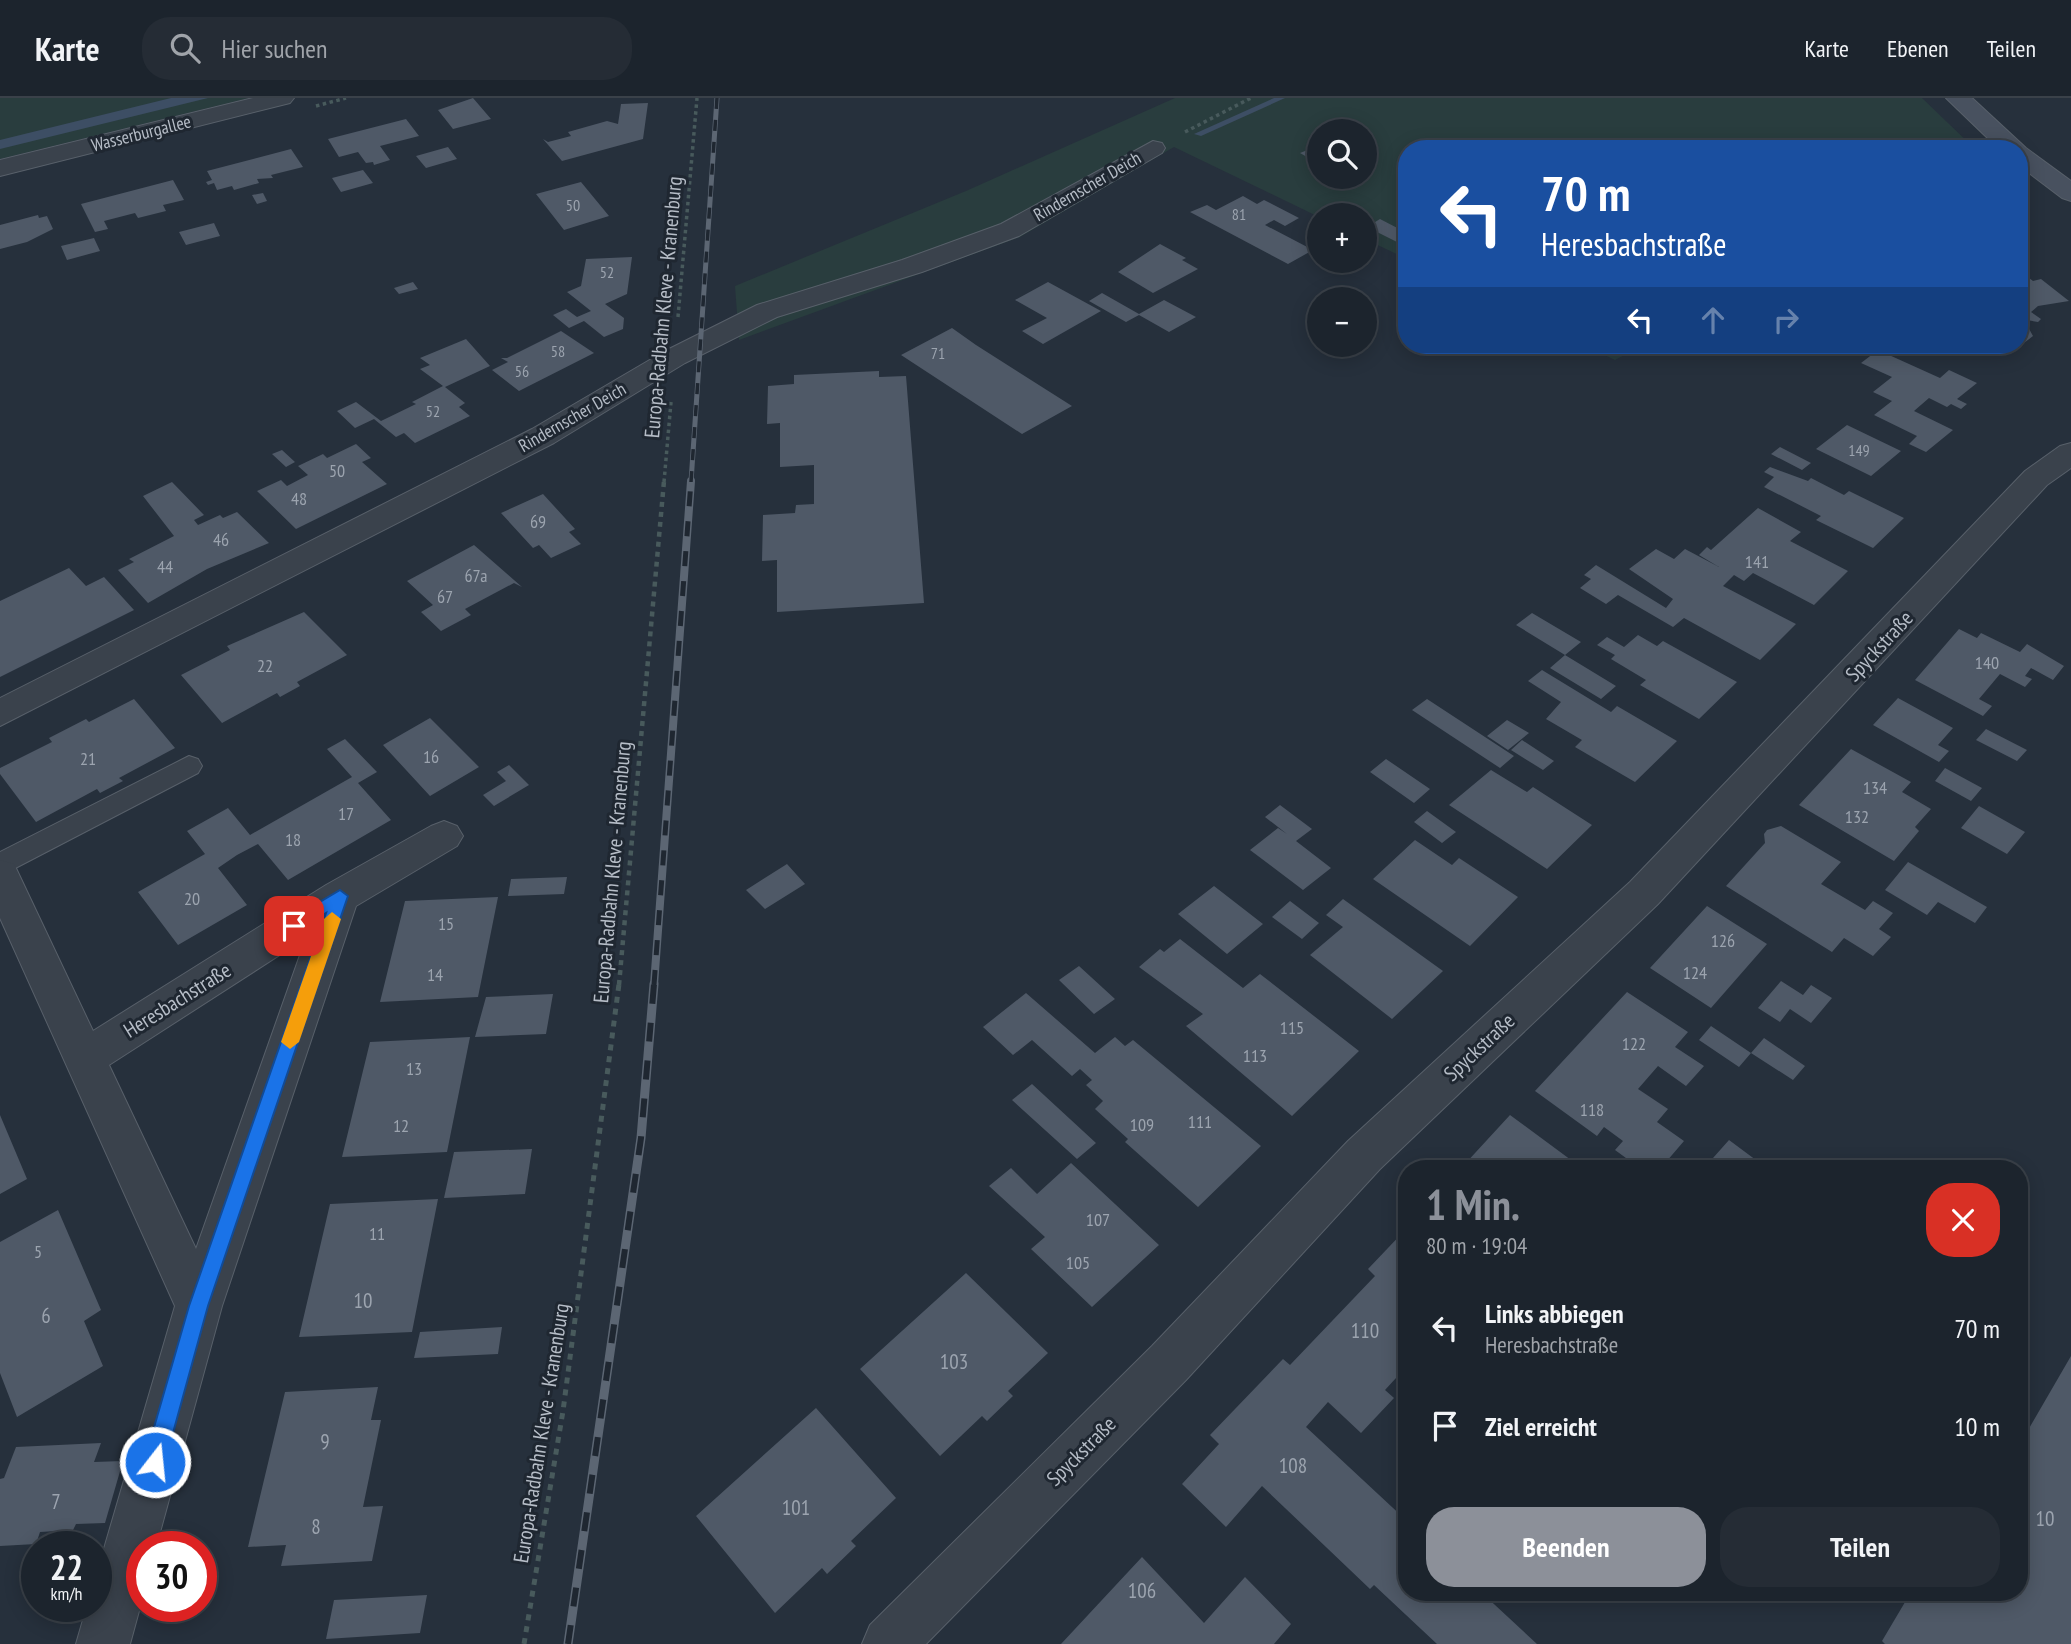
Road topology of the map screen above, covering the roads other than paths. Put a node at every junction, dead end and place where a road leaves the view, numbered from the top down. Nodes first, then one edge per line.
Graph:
1 (282, 98) edge
2 (1958, 98) edge
3 (2004, 140) edge
4 (1153, 148) road end
5 (2028, 160) edge
6 (0, 168) edge
7 (2071, 193) edge
8 (2071, 453) edge
9 (0, 713) edge
10 (189, 766) dead end
11 (444, 836) dead end
12 (0, 865) edge
13 (0, 875) edge
14 (340, 896) junction
15 (85, 1058) junction
16 (199, 1306) junction
17 (103, 1644) edge
18 (889, 1644) edge

1 - 6 street, Wasserburgallee
2 - 3 main road
4 - 9 street, Rindernscher Deich
5 - 7 main road
8 - 18 street, Spyckstraße
10 - 12 lane
11 - 14 street, Heresbachstraße
13 - 15 street
14 - 15 street, Heresbachstraße
14 - 16 street
15 - 16 street
16 - 17 street

